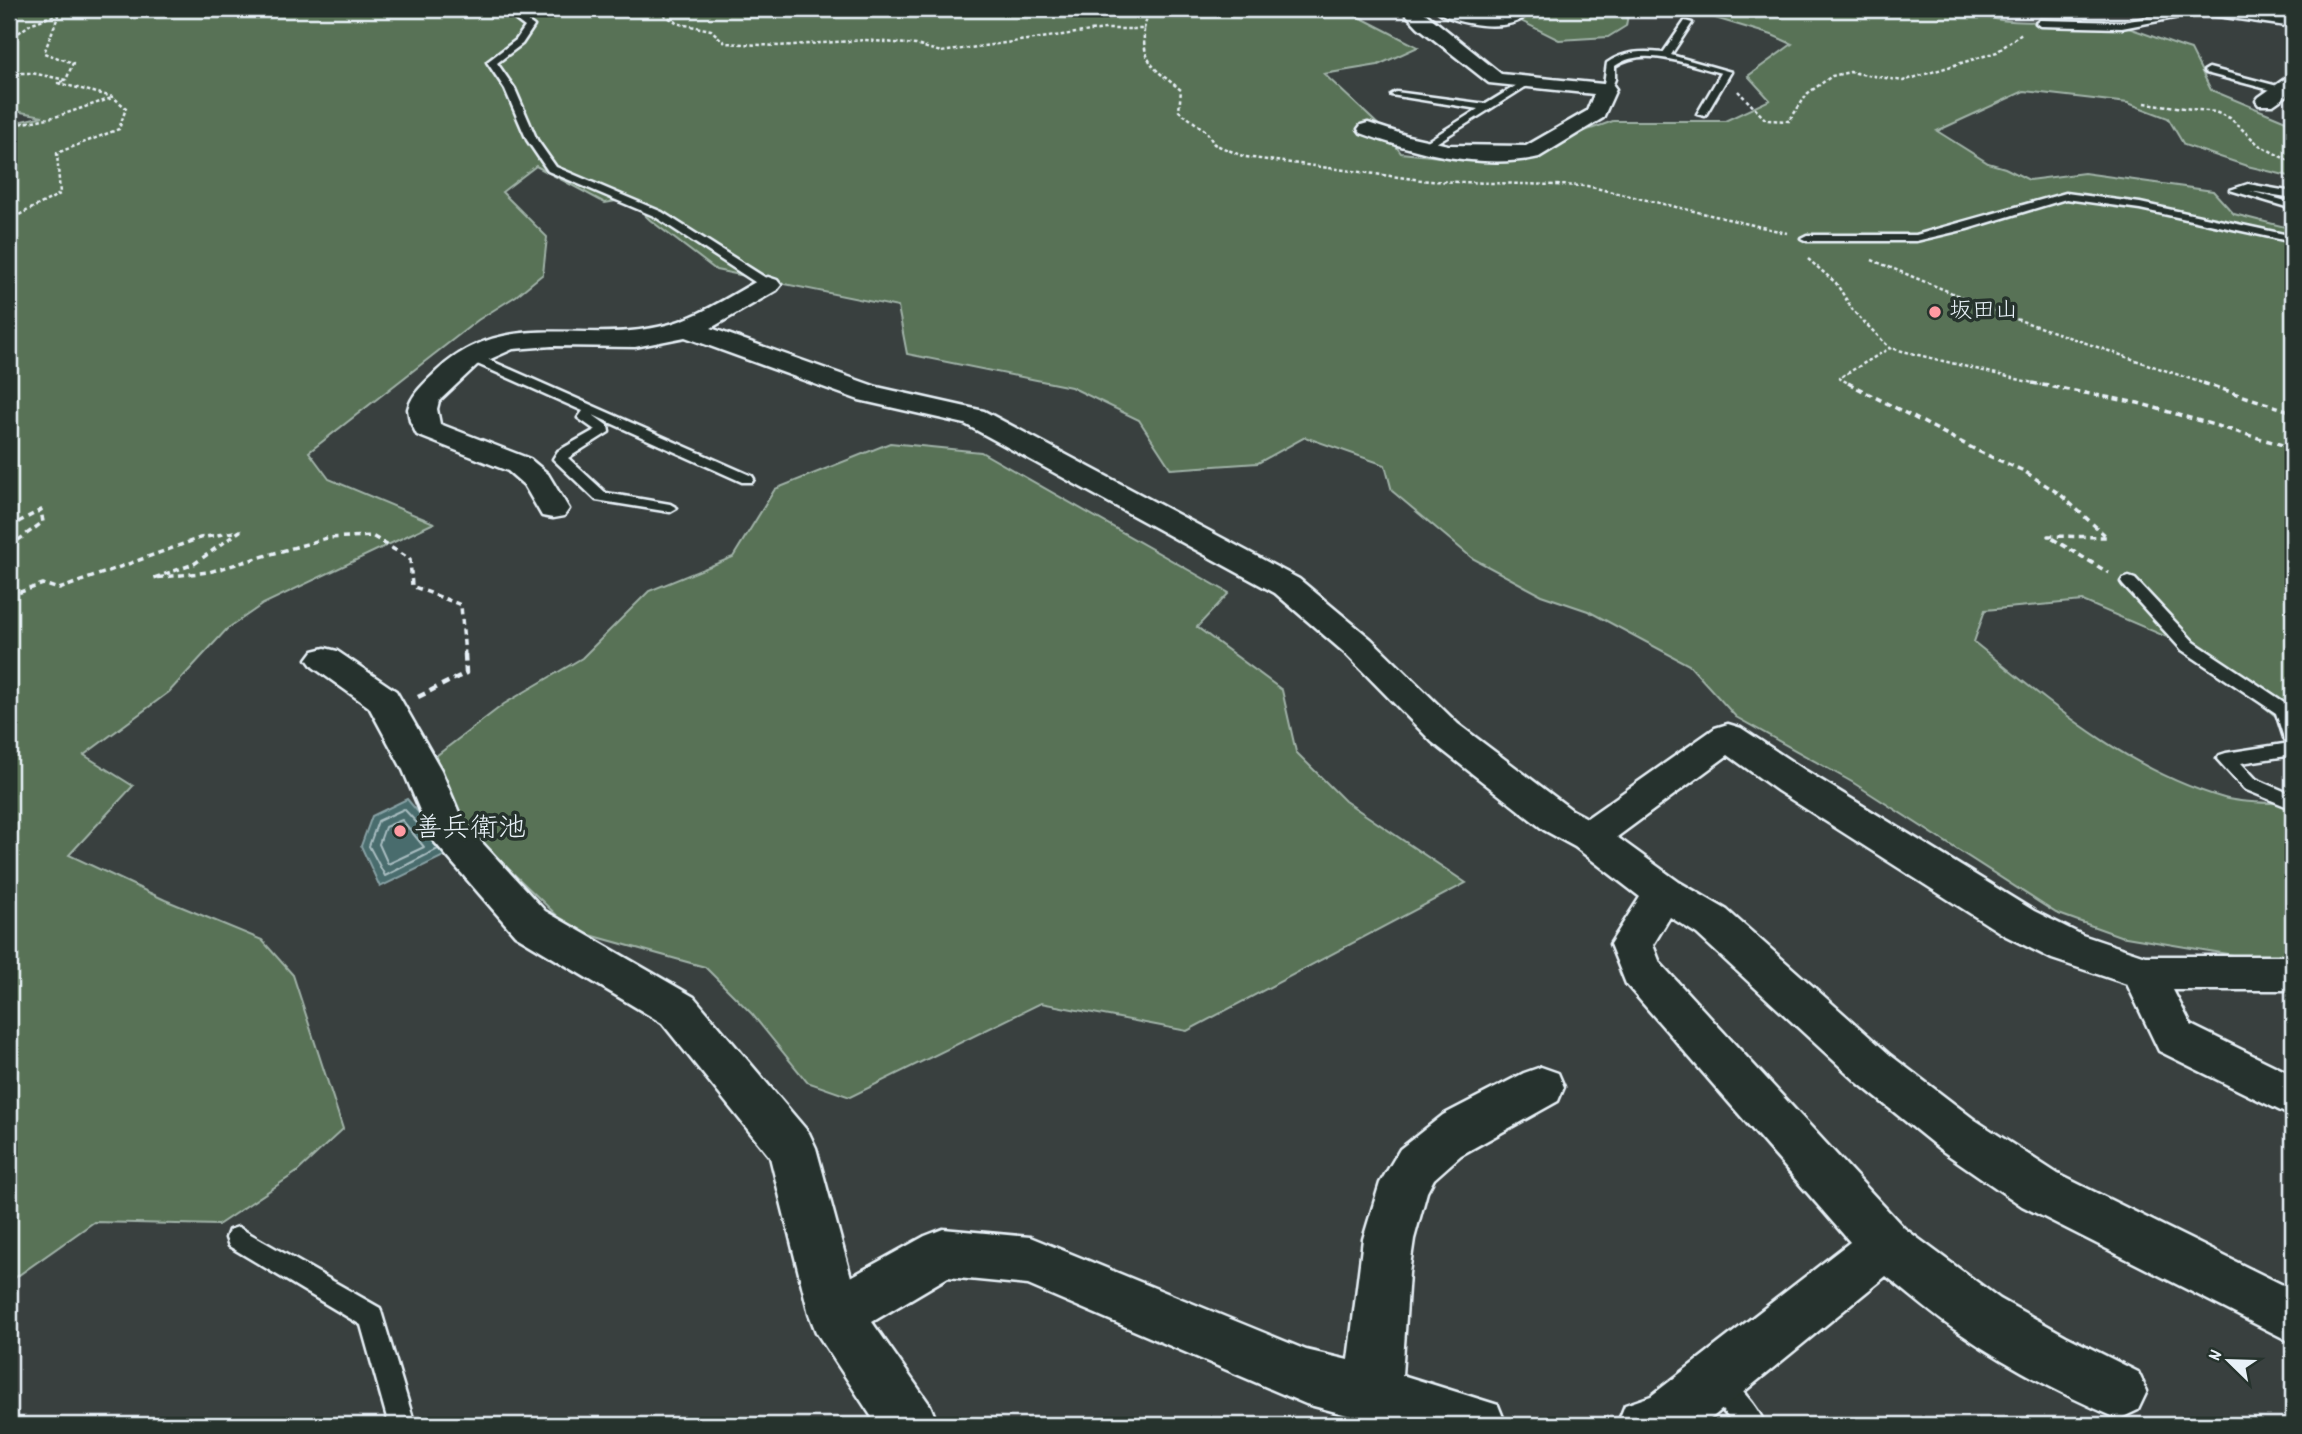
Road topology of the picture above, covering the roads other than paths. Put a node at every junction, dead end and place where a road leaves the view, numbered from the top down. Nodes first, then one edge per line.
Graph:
1 (1410, 9) edge
2 (1445, 9) edge
3 (1493, 9) edge
4 (2205, 10) edge
5 (516, 16) dead end
6 (2293, 22) edge
7 (1688, 23) dead end
8 (2040, 23) road end
9 (1665, 57) junction
10 (2209, 71) dead end
11 (1527, 82) junction
12 (1606, 89) junction
13 (2280, 91) edge
14 (1396, 96) dead end
15 (1487, 107) junction
16 (1702, 114) dead end
17 (1368, 129) dead end
18 (1424, 147) junction
19 (2293, 195) edge
20 (2293, 206) edge
21 (1807, 238) road end
22 (2293, 239) edge
23 (768, 285) joint
24 (686, 328) junction
25 (471, 356) junction
26 (592, 411) junction
27 (747, 479) dead end
28 (670, 508) dead end
29 (553, 509) dead end
30 (2129, 582) road end
31 (325, 659) dead end
32 (2293, 737) edge
33 (2293, 749) edge
34 (2293, 802) edge
35 (1589, 837) junction
36 (1664, 893) junction
37 (2145, 973) junction
38 (2293, 973) edge
39 (1541, 1087) dead end
40 (2293, 1097) edge
41 (238, 1238) dead end
42 (1886, 1245) junction
43 (835, 1314) junction
44 (2293, 1317) edge
45 (1714, 1382) junction
46 (2119, 1391) dead end
47 (1373, 1394) junction
48 (402, 1425) edge
49 (909, 1425) edge
50 (1478, 1425) edge
51 (1645, 1425) edge
52 (1752, 1425) edge

1 - 11 street
2 - 3 street
4 - 6 street
4 - 8 lane
5 - 23 lane
7 - 9 lane
9 - 12 lane
9 - 16 lane
10 - 13 lane
11 - 12 street
11 - 15 lane
12 - 18 street
14 - 15 lane
15 - 18 lane
17 - 18 street
19 - 20 lane
21 - 22 lane
23 - 24 street
24 - 25 street
24 - 35 street
25 - 26 lane
25 - 29 street
26 - 27 lane
26 - 28 lane
30 - 32 lane
31 - 43 street
33 - 34 lane
35 - 36 street
35 - 37 street
36 - 42 street
36 - 44 street
37 - 38 street
37 - 40 street
39 - 47 street
41 - 48 lane
42 - 45 street
42 - 46 street
43 - 47 street
43 - 49 street
45 - 51 street
45 - 52 lane
47 - 50 street

